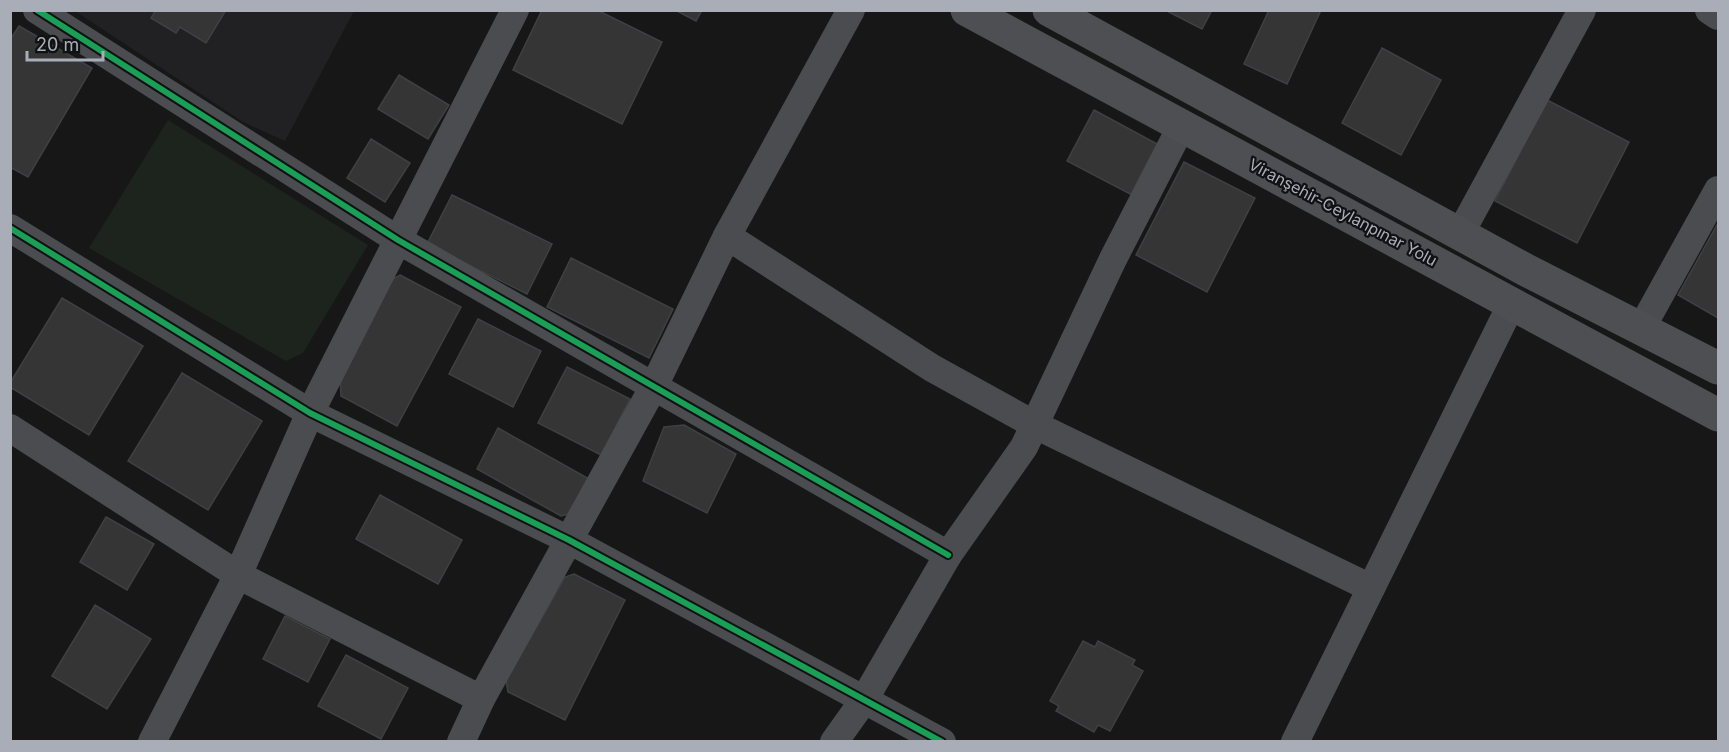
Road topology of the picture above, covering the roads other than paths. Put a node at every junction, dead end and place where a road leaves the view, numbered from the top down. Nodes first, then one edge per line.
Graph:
1 (37, 10) edge
2 (516, 10) edge
3 (851, 10) edge
4 (968, 10) edge
5 (1582, 10) edge
6 (1709, 10) edge
7 (1066, 15) edge
8 (1719, 16) edge
9 (1182, 125) junction
10 (1719, 190) edge
11 (10, 228) edge
12 (1461, 234) junction
13 (727, 236) junction
14 (398, 240) junction
15 (1512, 303) junction
16 (1641, 329) junction
17 (1719, 368) edge
18 (654, 386) junction
19 (310, 413) junction
20 (1719, 415) edge
21 (1035, 426) junction
22 (10, 428) edge
23 (569, 540) junction
24 (948, 555) junction
25 (238, 575) junction
26 (1371, 588) junction
27 (481, 699) junction
28 (864, 700) junction
29 (152, 741) edge
30 (461, 741) edge
31 (834, 741) edge
32 (942, 741) edge
33 (1295, 741) edge

1 - 14 street
2 - 14 street
3 - 13 street
4 - 9 main road, Viranşehir-Ceylanpınar Yolu
5 - 12 street
6 - 8 street
7 - 12 main road
9 - 15 main road, Viranşehir-Ceylanpınar Yolu
9 - 21 street
10 - 16 street
11 - 19 street
12 - 16 main road
13 - 18 street
13 - 21 street
14 - 18 street
14 - 19 street
15 - 20 main road, Viranşehir-Ceylanpınar Yolu
15 - 26 street
16 - 17 main road
18 - 23 street
18 - 24 street
19 - 23 street
19 - 25 street
21 - 24 street
21 - 26 street
22 - 25 street
23 - 27 street
23 - 28 street
24 - 28 street
25 - 27 street
25 - 29 street
26 - 33 street
27 - 30 street
28 - 31 street
28 - 32 street

